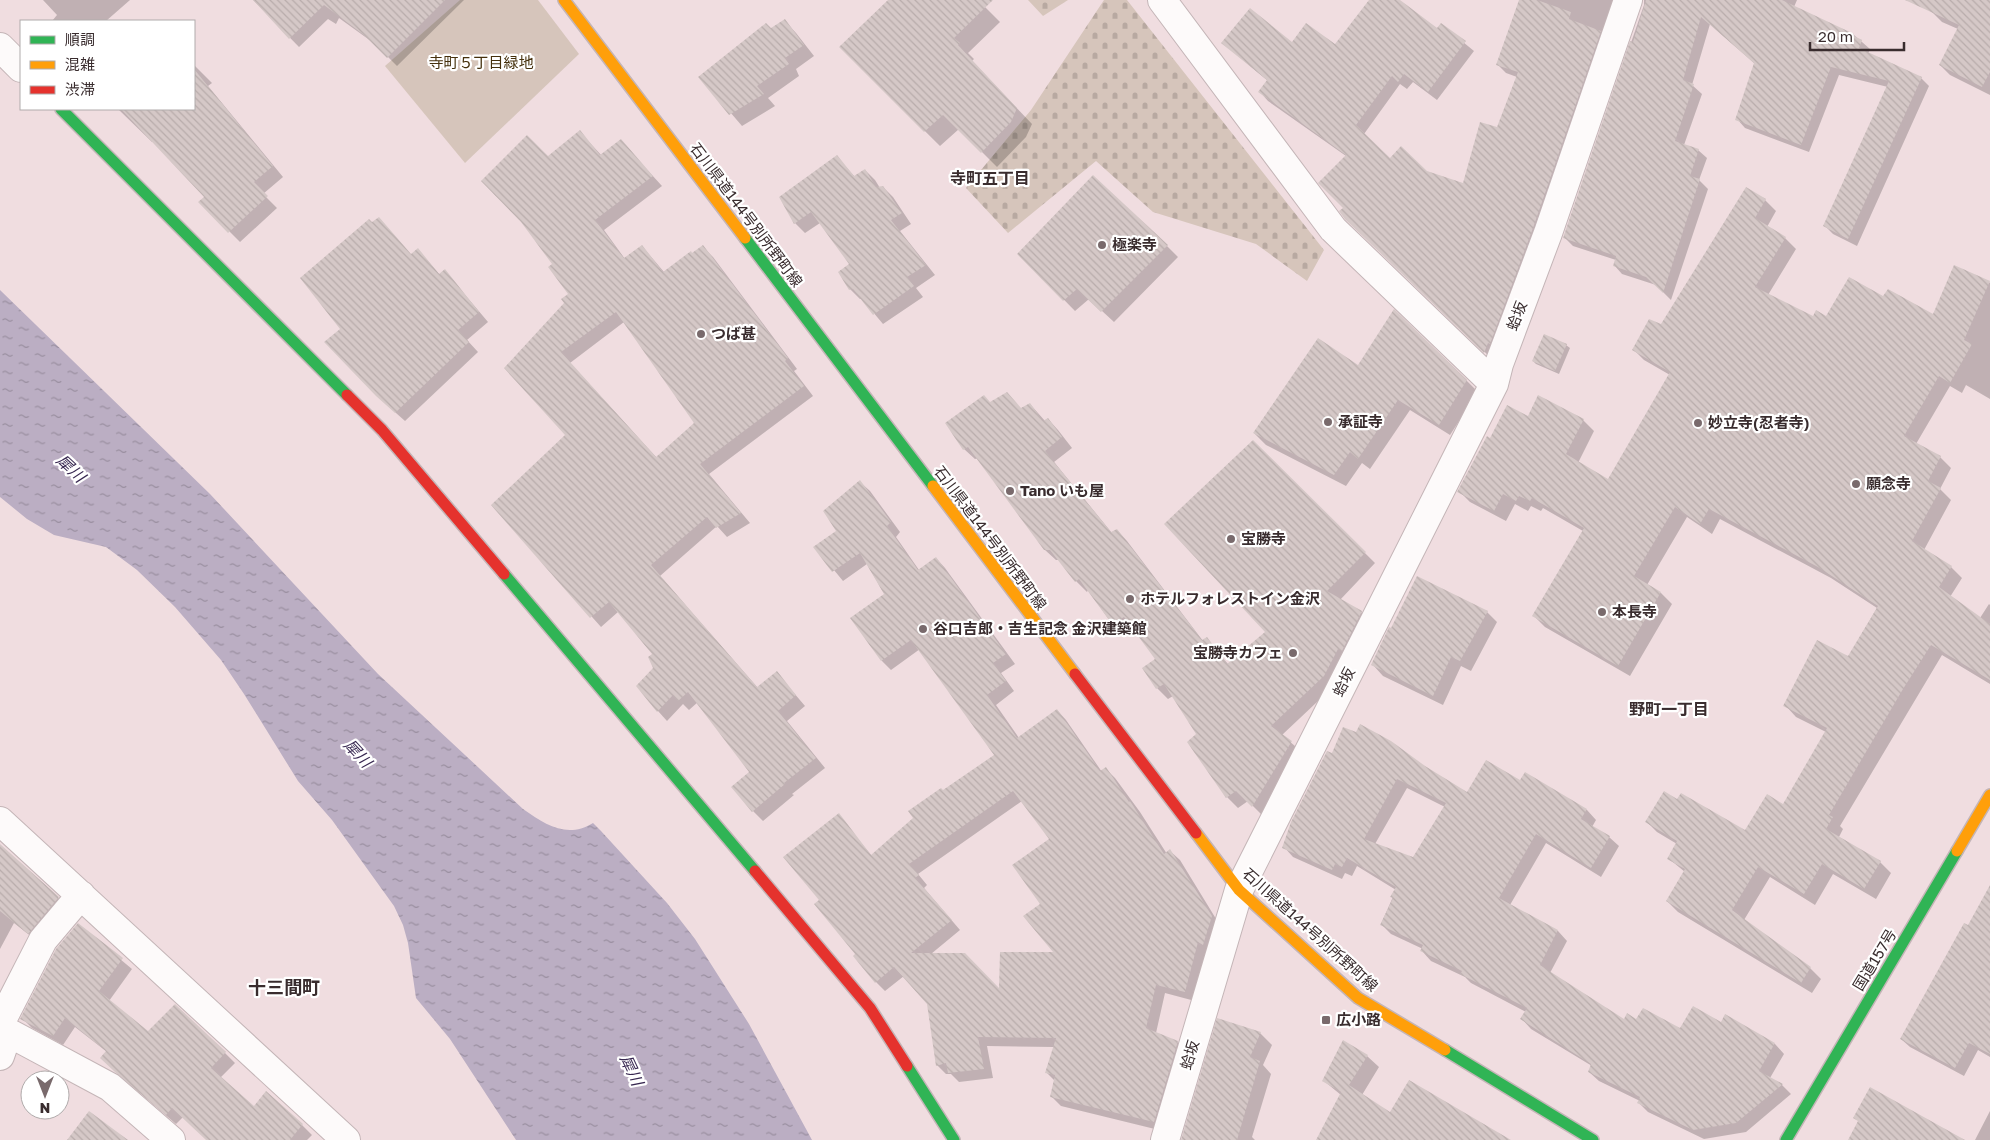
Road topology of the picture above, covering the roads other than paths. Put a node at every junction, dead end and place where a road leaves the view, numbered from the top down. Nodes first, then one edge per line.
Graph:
1 (564, 0) edge
2 (1162, 0) edge
3 (1628, 0) edge
4 (0, 47) edge
5 (20, 67) edge
6 (63, 110) edge
7 (1494, 384) junction
8 (1990, 795) edge
9 (0, 820) edge
10 (1239, 890) junction
11 (81, 895) junction
12 (2, 1035) edge
13 (171, 1140) edge
14 (346, 1140) edge
15 (954, 1140) edge
16 (1165, 1140) edge
17 (1593, 1140) edge
18 (1786, 1140) edge

1 - 10 main road, 石川県道144号別所野町線
2 - 7 street
3 - 7 street, 蛤坂
4 - 5 street
6 - 15 main road
7 - 10 street, 蛤坂
8 - 18 main road, 国道157号
9 - 11 street
10 - 16 street, 蛤坂
10 - 17 main road, 石川県道144号別所野町線
11 - 12 street
11 - 14 street
12 - 13 street

